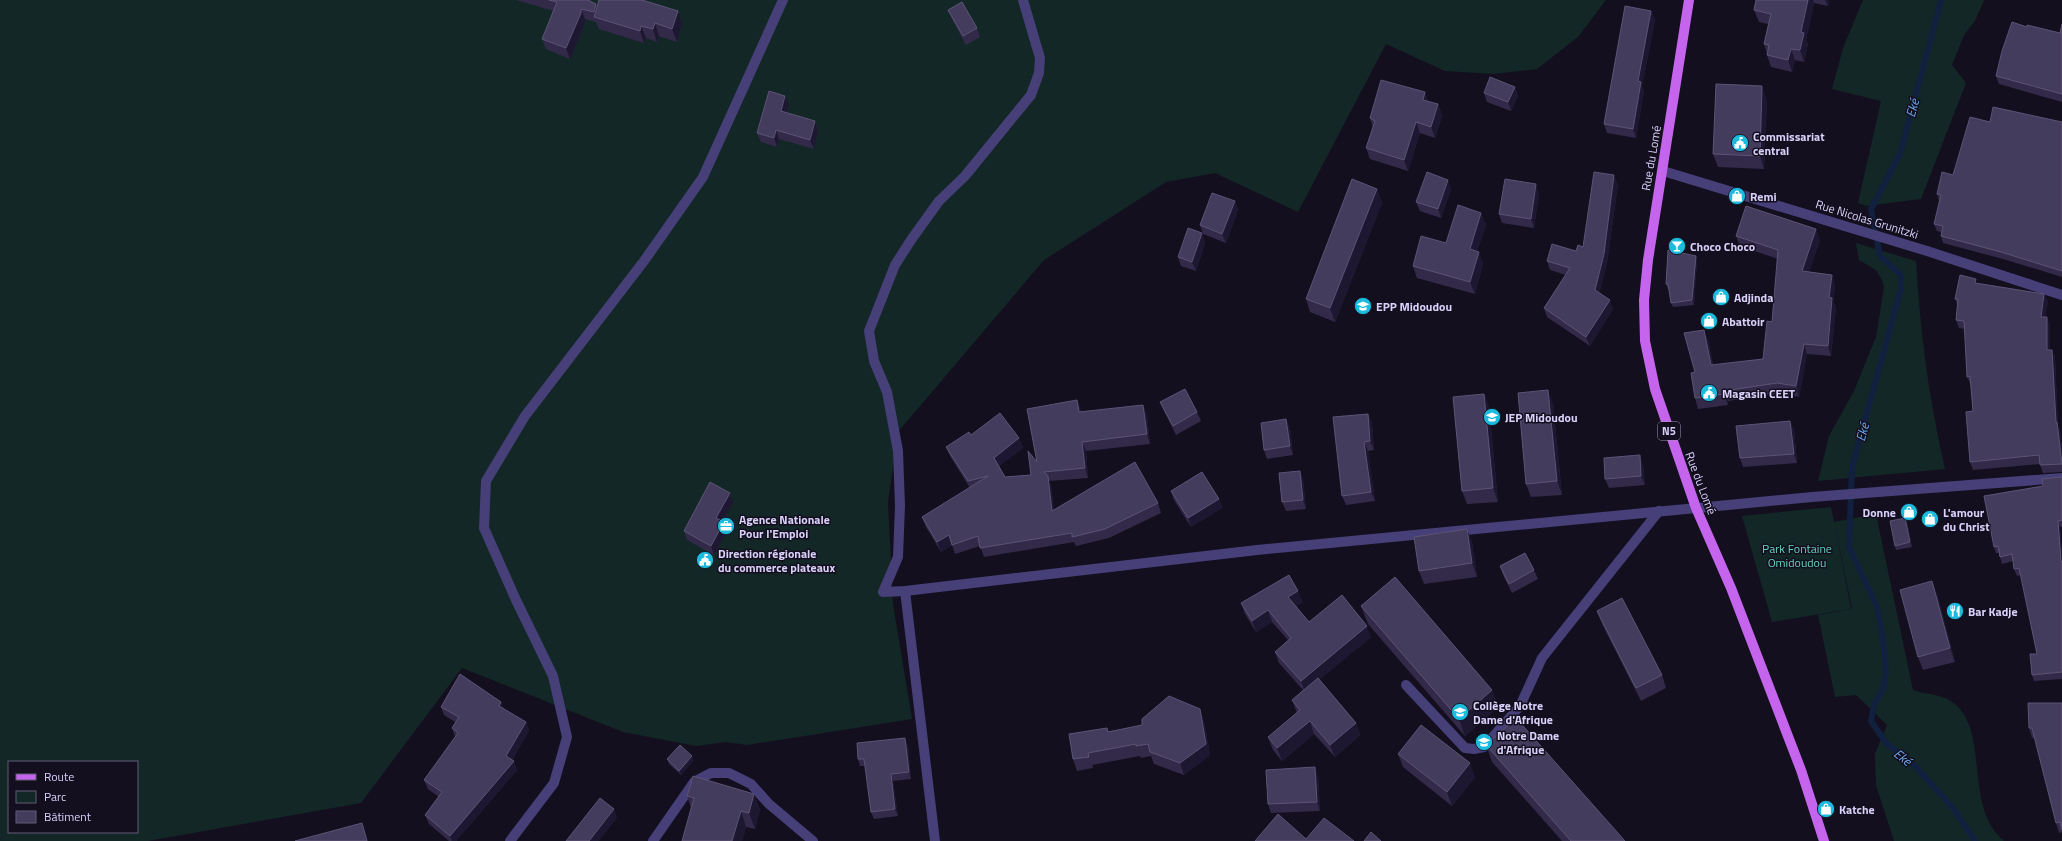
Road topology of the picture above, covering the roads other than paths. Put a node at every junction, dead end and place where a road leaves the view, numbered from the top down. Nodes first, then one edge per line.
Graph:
1 (783, 0) edge
2 (1023, 0) edge
3 (1690, 0) edge
4 (1663, 171) junction
5 (2062, 295) edge
6 (2062, 478) edge
7 (1696, 508) junction
8 (1659, 512) junction
9 (905, 591) junction
10 (1406, 685) dead end
11 (510, 841) edge
12 (653, 841) edge
13 (813, 841) edge
14 (935, 841) edge
15 (1824, 841) edge

1 - 11 street
2 - 9 street
3 - 4 main road, Rue du Lomé / N5
4 - 5 street, Rue Nicolas Grunitzki
4 - 7 main road, Rue du Lomé / N5
6 - 7 street
7 - 8 street
7 - 15 main road, Rue du Lomé / N5
8 - 9 street
8 - 10 street
9 - 14 street
12 - 13 street

